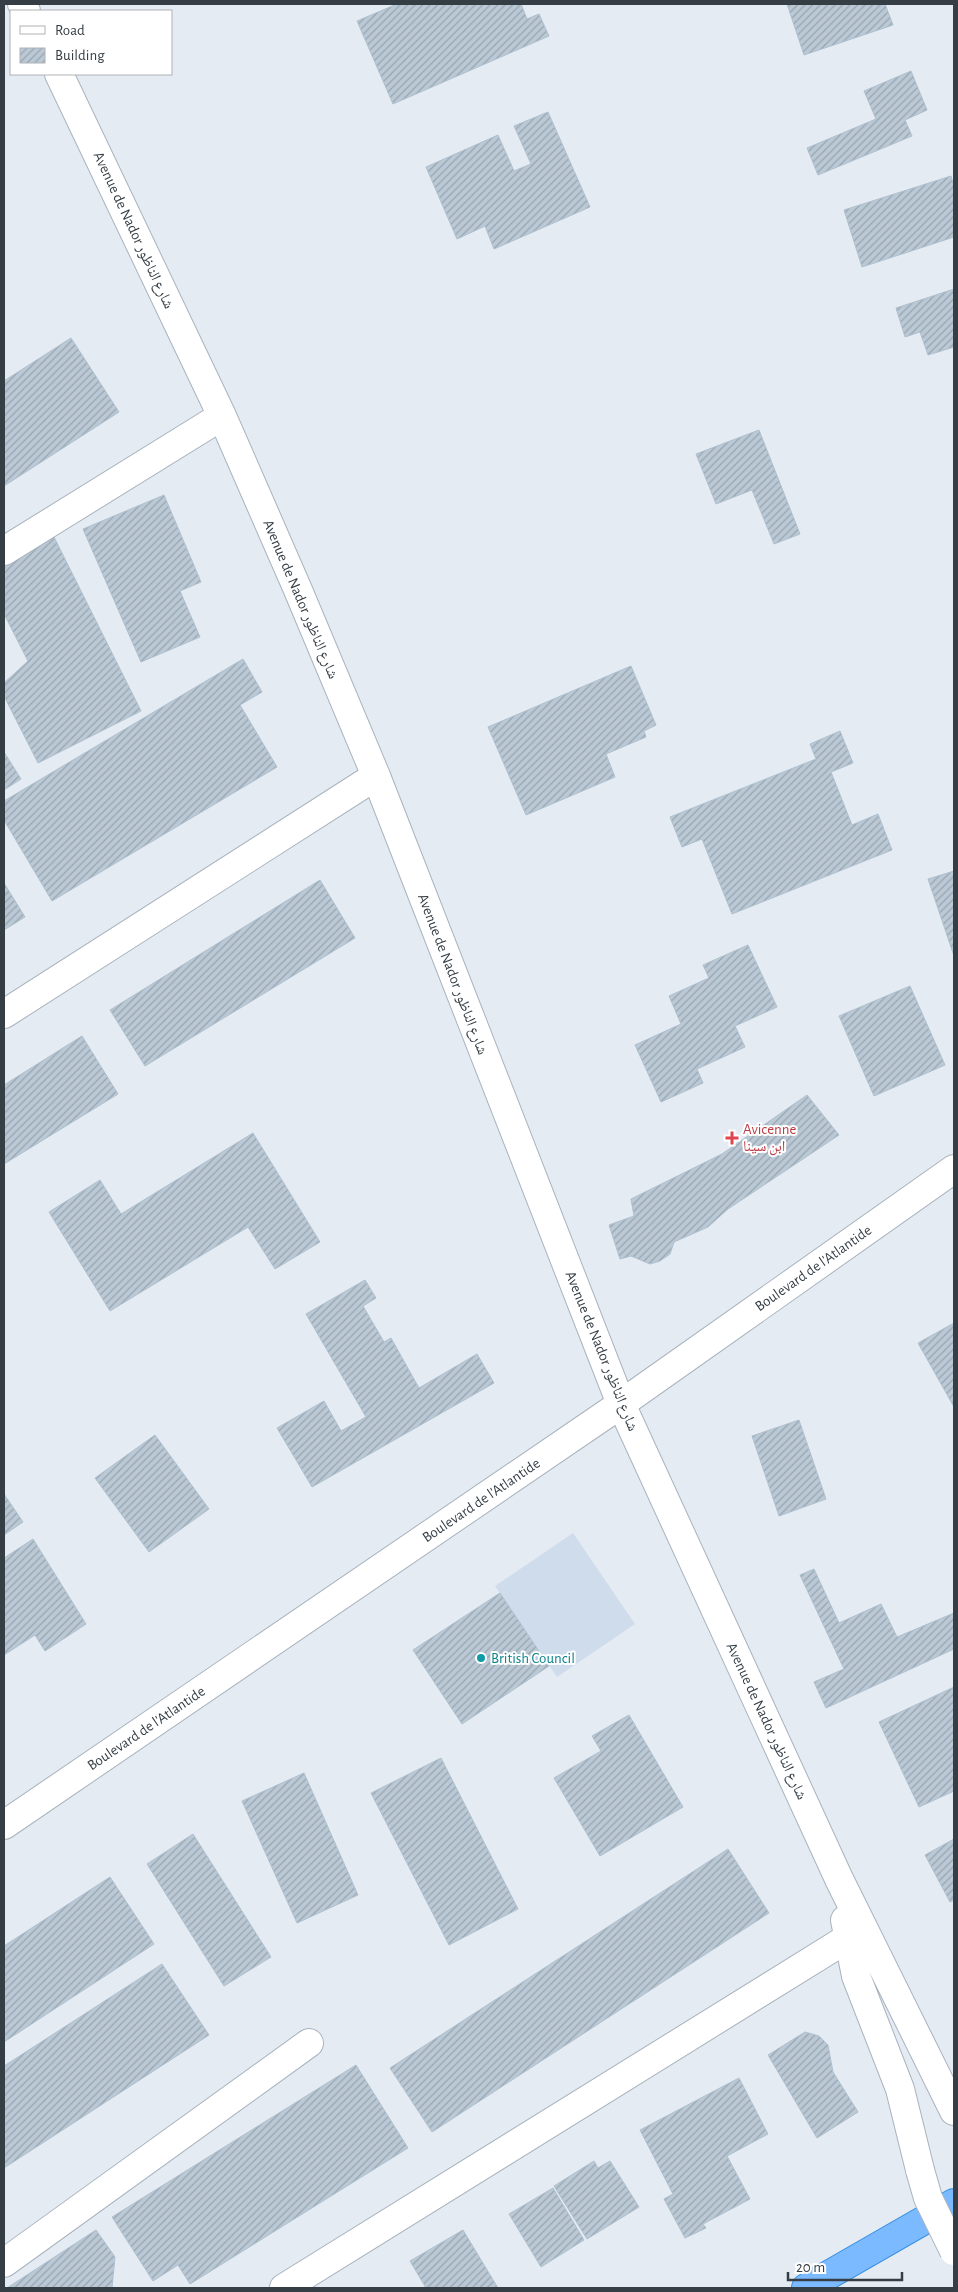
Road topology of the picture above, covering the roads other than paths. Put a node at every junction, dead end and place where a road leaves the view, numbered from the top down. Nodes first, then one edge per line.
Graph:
1 (59, 75) edge
2 (222, 416) junction
3 (4, 551) edge
4 (376, 776) junction
5 (4, 1014) edge
6 (954, 1169) edge
7 (621, 1404) junction
8 (4, 1825) edge
9 (839, 1879) junction
10 (848, 1938) junction
11 (309, 2043) dead end
12 (954, 2111) edge
13 (954, 2203) edge
14 (954, 2251) edge
15 (4, 2263) edge
16 (284, 2288) edge
17 (806, 2288) edge

1 - 2 street, Avenue de Nador شارع الناظور
2 - 3 street
2 - 4 street, Avenue de Nador شارع الناظور
4 - 5 street
4 - 7 street, Avenue de Nador شارع الناظور
6 - 7 street, Boulevard de l'Atlantide
7 - 8 street, Boulevard de l'Atlantide
7 - 9 street, Avenue de Nador شارع الناظور
9 - 10 street, Avenue de Nador شارع الناظور
9 - 12 street, Avenue de Nador شارع الناظور
10 - 14 street, Avenue de Nador شارع الناظور, bridge
10 - 16 street
11 - 15 street
13 - 17 highway

